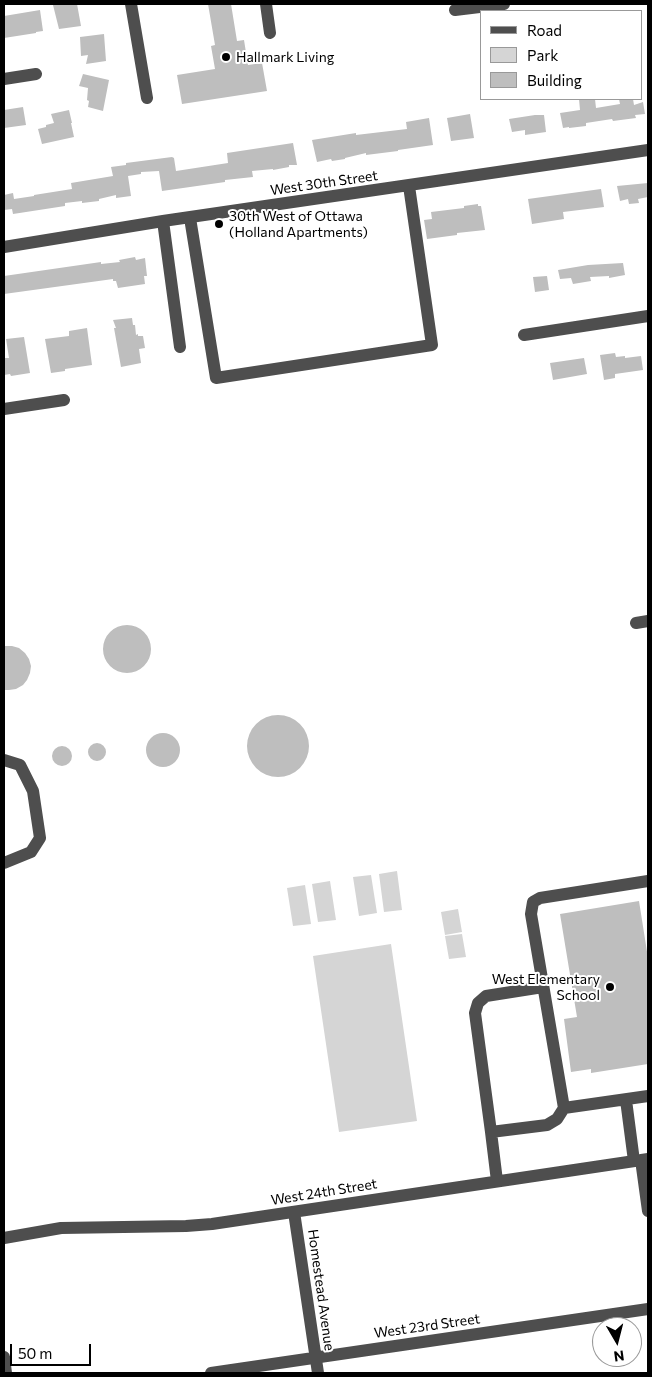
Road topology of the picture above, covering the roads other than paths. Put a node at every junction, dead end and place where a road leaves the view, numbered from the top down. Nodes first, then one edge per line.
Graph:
1 (131, 4) edge
2 (266, 4) edge
3 (504, 4) edge
4 (455, 10) dead end
5 (270, 33) dead end
6 (36, 74) dead end
7 (4, 79) edge
8 (147, 98) dead end
9 (648, 150) edge
10 (409, 186) junction
11 (190, 218) junction
12 (163, 222) junction
13 (4, 247) edge
14 (648, 316) edge
15 (524, 335) dead end
16 (180, 347) dead end
17 (64, 400) dead end
18 (4, 409) edge
19 (4, 760) edge
20 (4, 863) edge
21 (648, 881) edge
22 (543, 987) junction
23 (648, 1096) edge
24 (626, 1100) junction
25 (564, 1108) junction
26 (491, 1132) junction
27 (641, 1160) edge
28 (498, 1181) junction
29 (648, 1211) edge
30 (294, 1212) junction
31 (4, 1238) edge
32 (648, 1309) edge
33 (4, 1357) edge
34 (315, 1358) junction
35 (6, 1373) edge
36 (211, 1373) edge
37 (318, 1373) edge

1 - 8 street
2 - 5 street
3 - 4 street
6 - 7 street
9 - 10 street, West 30th Street
10 - 11 street, West 30th Street
10 - 11 street
11 - 12 street, West 30th Street
12 - 13 street, West 30th Street
12 - 16 street
14 - 15 street
17 - 18 street
19 - 20 street
21 - 22 street
22 - 25 street
22 - 26 street
23 - 24 street
24 - 25 street
24 - 27 street
25 - 26 street
26 - 28 street
27 - 28 street, West 24th Street
27 - 29 street
28 - 30 street, West 24th Street
30 - 31 street, West 24th Street
30 - 34 street, Homestead Avenue
32 - 34 street, West 23rd Street
33 - 35 street
34 - 36 street, West 23rd Street
34 - 37 street, Homestead Avenue

